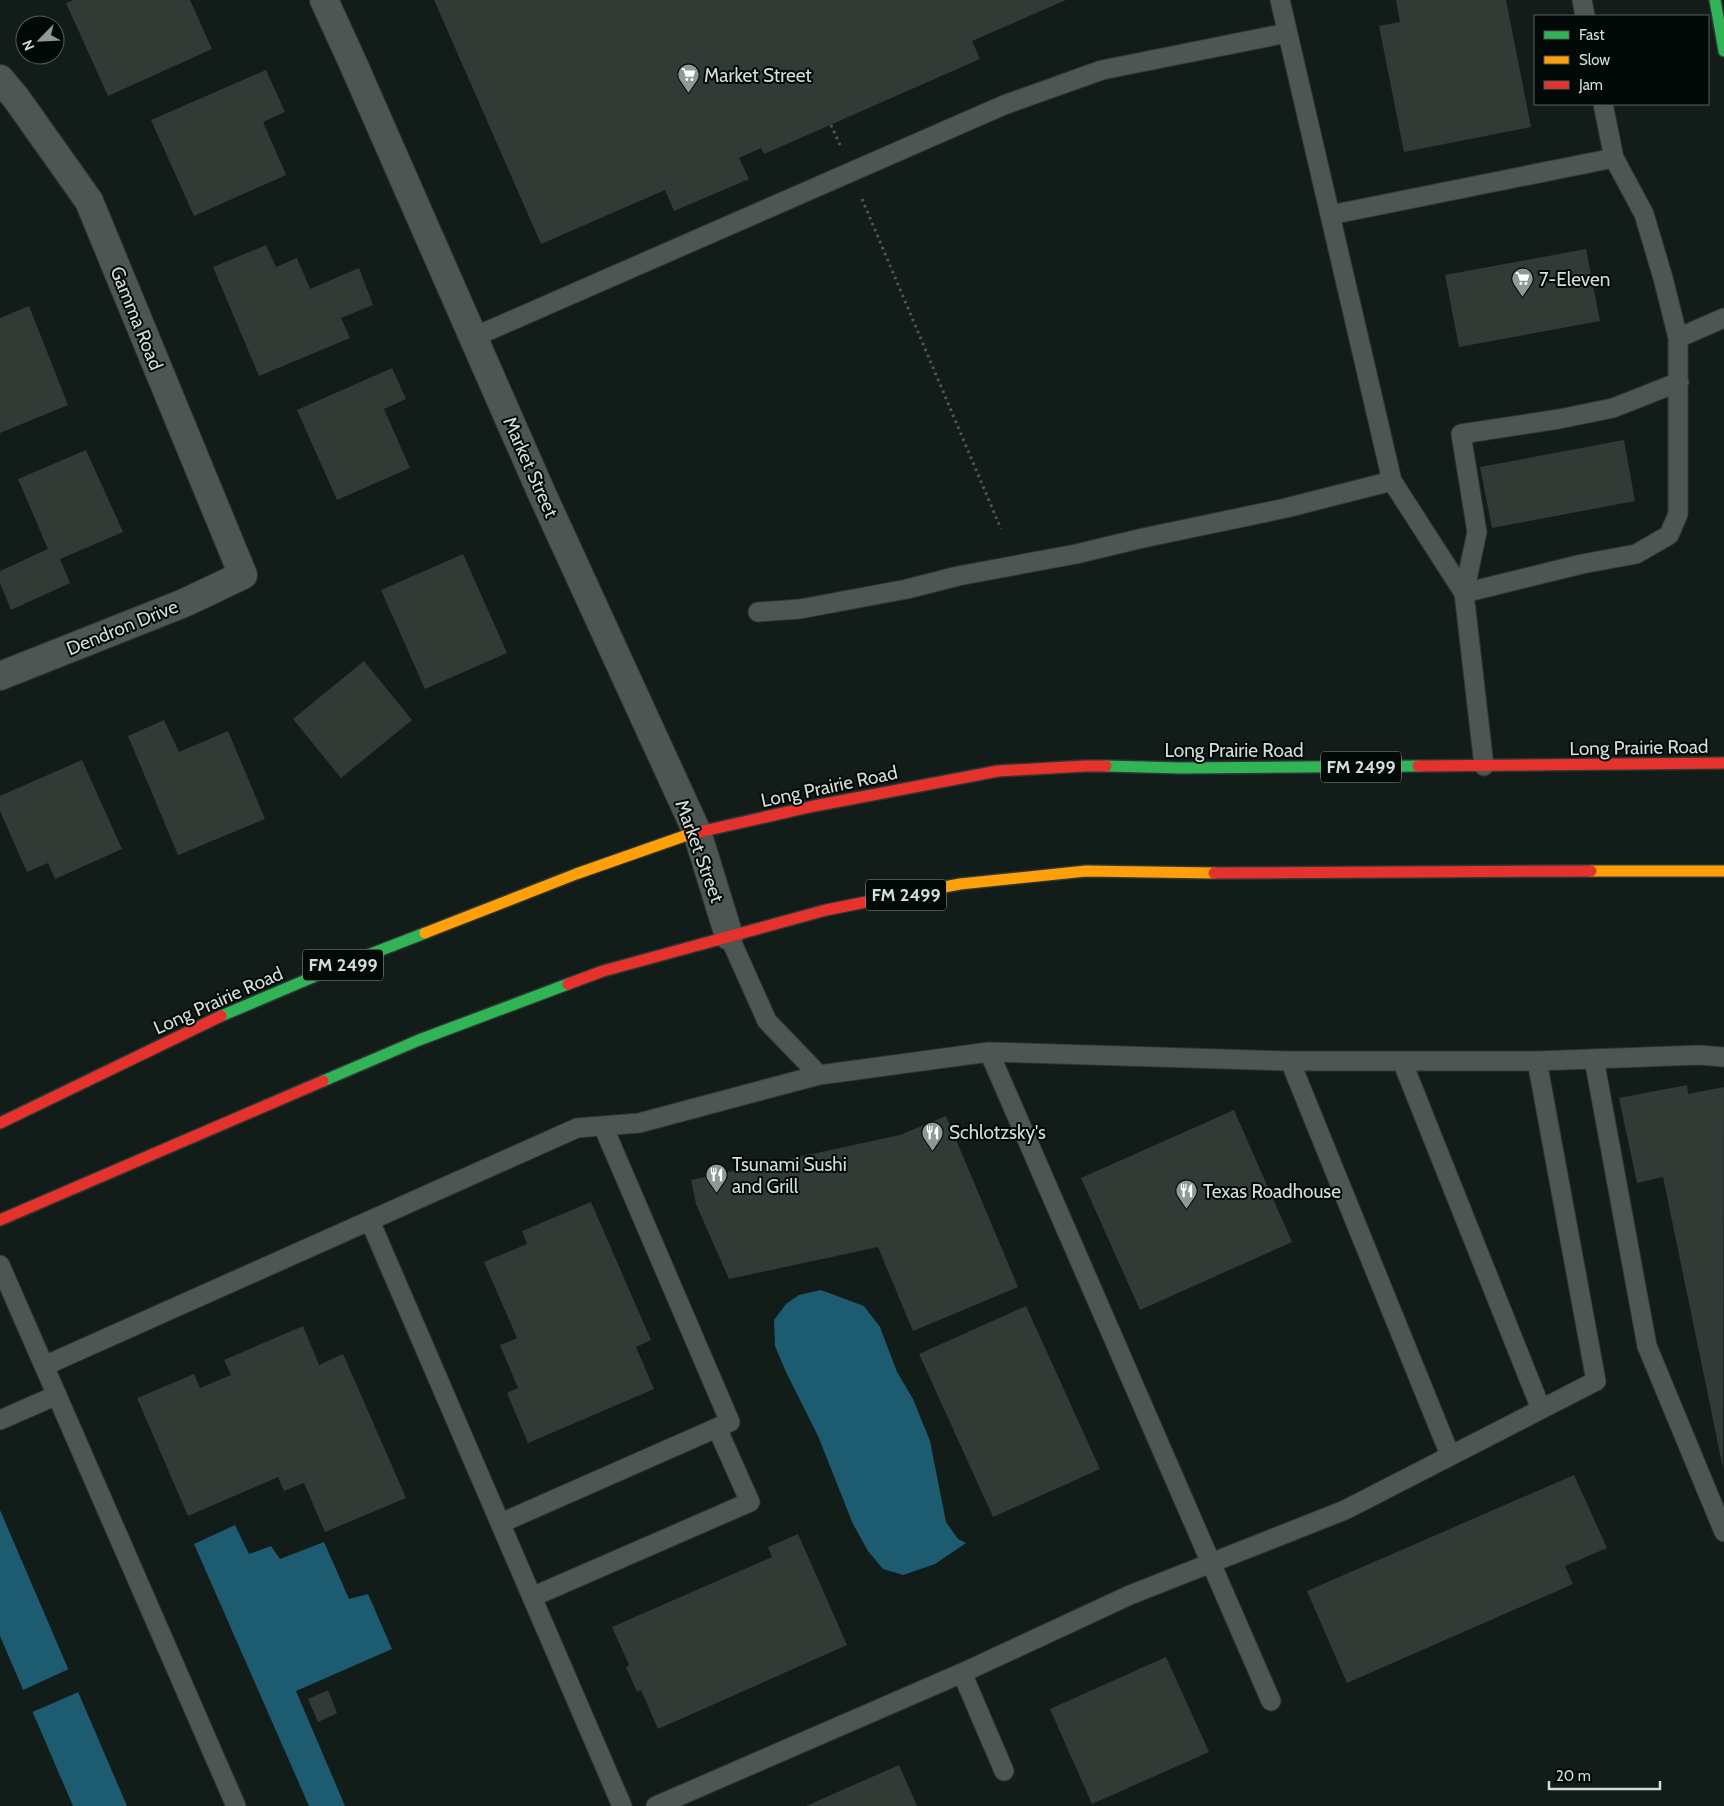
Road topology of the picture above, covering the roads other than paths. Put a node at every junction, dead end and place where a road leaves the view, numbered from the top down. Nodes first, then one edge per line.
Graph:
1 (324, 0) edge
2 (1280, 0) edge
3 (1582, 0) edge
4 (1715, 0) edge
5 (1585, 15) edge
6 (1287, 33) junction
7 (1724, 51) edge
8 (0, 79) edge
9 (1603, 105) edge
10 (1614, 158) junction
11 (1330, 215) junction
12 (1724, 318) edge
13 (474, 337) junction
14 (1678, 338) junction
15 (1679, 382) junction
16 (1392, 481) junction
17 (243, 575) joint
18 (1464, 593) junction
19 (758, 612) dead end
20 (0, 676) edge
21 (1724, 763) edge
22 (1484, 766) junction
23 (697, 832) junction
24 (1724, 871) edge
25 (729, 936) junction
26 (989, 1052) junction
27 (1724, 1056) edge
28 (1594, 1058) junction
29 (1402, 1060) junction
30 (1290, 1061) junction
31 (1538, 1061) junction
32 (819, 1075) junction
33 (0, 1123) edge
34 (603, 1126) junction
35 (0, 1220) edge
36 (370, 1221) junction
37 (0, 1266) edge
38 (44, 1366) junction
39 (57, 1395) junction
40 (1541, 1409) junction
41 (0, 1420) edge
42 (717, 1428) junction
43 (1450, 1455) junction
44 (501, 1523) junction
45 (1724, 1532) edge
46 (1210, 1563) junction
47 (532, 1597) junction
48 (962, 1673) junction
49 (1271, 1701) dead end
50 (1004, 1772) dead end
51 (236, 1806) edge
52 (622, 1806) edge
53 (656, 1806) edge

1 - 13 street, Market Street
2 - 6 lane
3 - 5 lane
4 - 7 main road
6 - 11 lane
6 - 13 lane
8 - 17 street, Gamma Road
9 - 10 lane
10 - 11 lane
10 - 14 lane
11 - 16 lane
12 - 14 lane
13 - 23 street, Market Street
14 - 15 lane
15 - 18 lane
15 - 18 lane
16 - 18 lane
16 - 19 lane
17 - 20 street, Dendron Drive
18 - 22 lane
21 - 22 main road, Long Prairie Road / FM 2499
22 - 23 main road, Long Prairie Road / FM 2499
23 - 25 street, Market Street
23 - 33 main road, Long Prairie Road / FM 2499
24 - 25 main road, FM 2499
25 - 32 lane
25 - 35 main road, FM 2499
26 - 30 lane
26 - 32 lane
26 - 46 lane
27 - 28 lane
28 - 31 lane
28 - 45 lane
29 - 30 lane
29 - 31 lane
29 - 40 lane
30 - 43 lane
31 - 40 lane
32 - 34 lane
34 - 36 lane
34 - 42 lane
36 - 38 lane
36 - 44 lane
37 - 38 lane
38 - 39 lane
39 - 41 lane
39 - 51 lane
40 - 43 lane
42 - 44 lane
42 - 47 lane
43 - 46 lane
44 - 47 lane
46 - 48 lane
46 - 49 lane
47 - 52 lane
48 - 50 lane
48 - 53 lane

